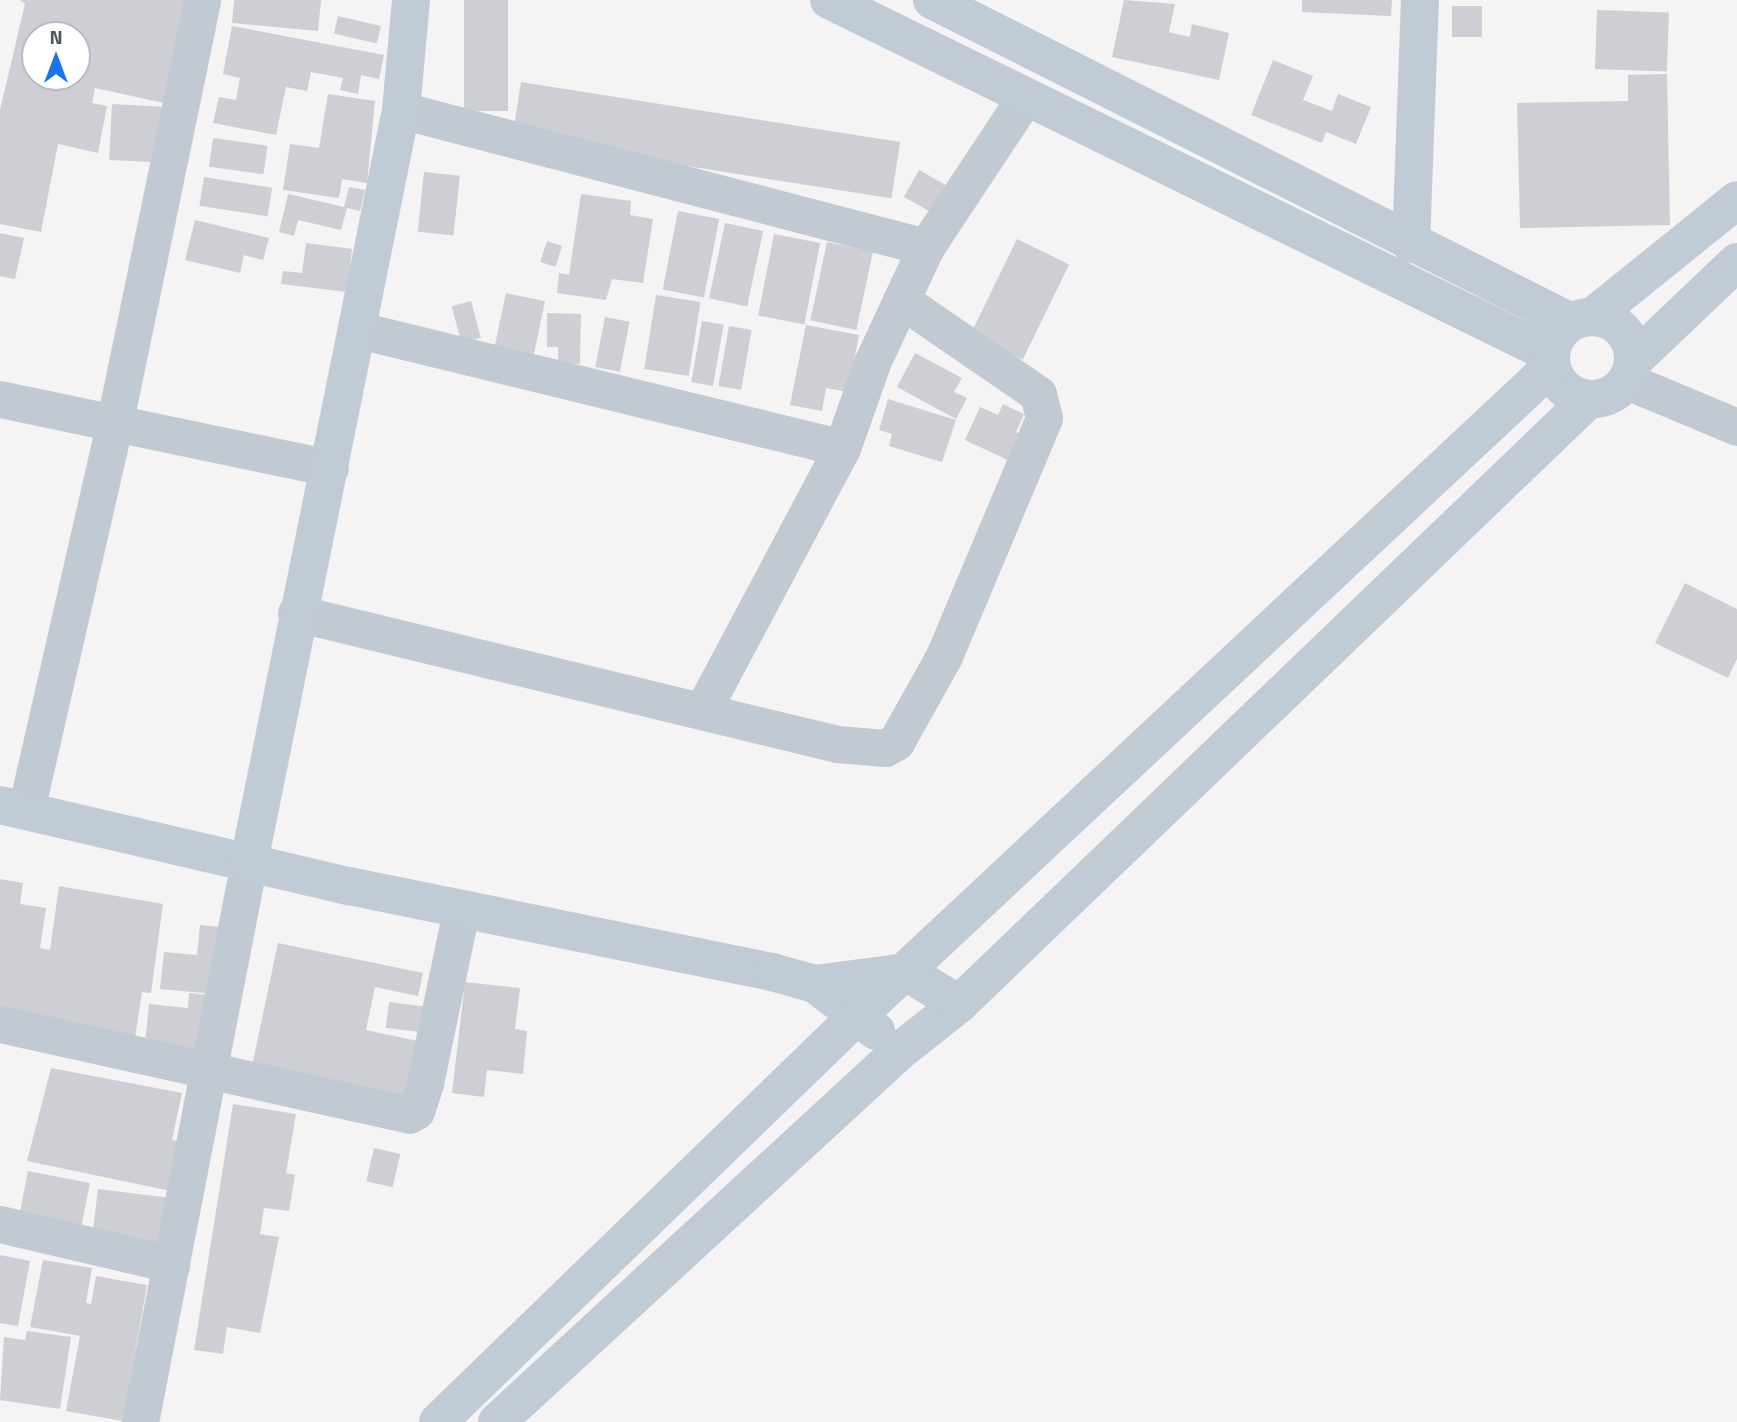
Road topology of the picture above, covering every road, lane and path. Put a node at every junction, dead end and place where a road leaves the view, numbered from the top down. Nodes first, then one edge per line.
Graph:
1 (202, 0) edge
2 (411, 0) edge
3 (829, 0) edge
4 (932, 0) edge
5 (1420, 0) edge
6 (1024, 99) junction
7 (401, 110) junction
8 (1737, 200) edge
9 (1411, 244) junction
10 (926, 247) junction
11 (1737, 262) edge
12 (901, 300) junction
13 (1582, 320) junction
14 (359, 330) junction
15 (1551, 361) junction
16 (1630, 370) junction
17 (0, 399) edge
18 (1589, 399) junction
19 (116, 421) junction
20 (1737, 427) edge
21 (842, 448) junction
22 (330, 468) junction
23 (296, 613) junction
24 (703, 709) junction
25 (13, 807) edge
26 (249, 862) junction
27 (461, 909) junction
28 (906, 972) junction
29 (815, 984) junction
30 (958, 1004) junction
31 (857, 1016) junction
32 (0, 1024) edge
33 (901, 1050) junction
34 (210, 1068) junction
35 (0, 1224) edge
36 (171, 1264) junction
37 (140, 1422) edge
38 (438, 1422) edge
39 (497, 1422) edge

1 - 19 street
2 - 7 main road
3 - 6 main road
4 - 9 main road
5 - 9 main road
6 - 10 street
6 - 15 main road
7 - 10 street
7 - 14 main road
8 - 13 main road
9 - 13 main road
10 - 12 street
11 - 16 main road
12 - 21 street
12 - 24 street
13 - 15 main road
13 - 16 main road
14 - 21 street
14 - 22 main road
15 - 18 main road
15 - 28 main road
16 - 18 main road
16 - 20 street
17 - 19 street
18 - 30 main road
19 - 22 street
19 - 25 street
21 - 24 street
22 - 23 main road
23 - 24 street
23 - 26 main road
25 - 26 main road
26 - 27 main road
26 - 34 street
27 - 29 main road
27 - 34 street
28 - 29 main road
28 - 30 main road
28 - 31 main road
29 - 31 main road
30 - 33 main road
31 - 33 main road
31 - 38 main road
32 - 34 street
33 - 39 main road
34 - 36 street
35 - 36 street
36 - 37 street

